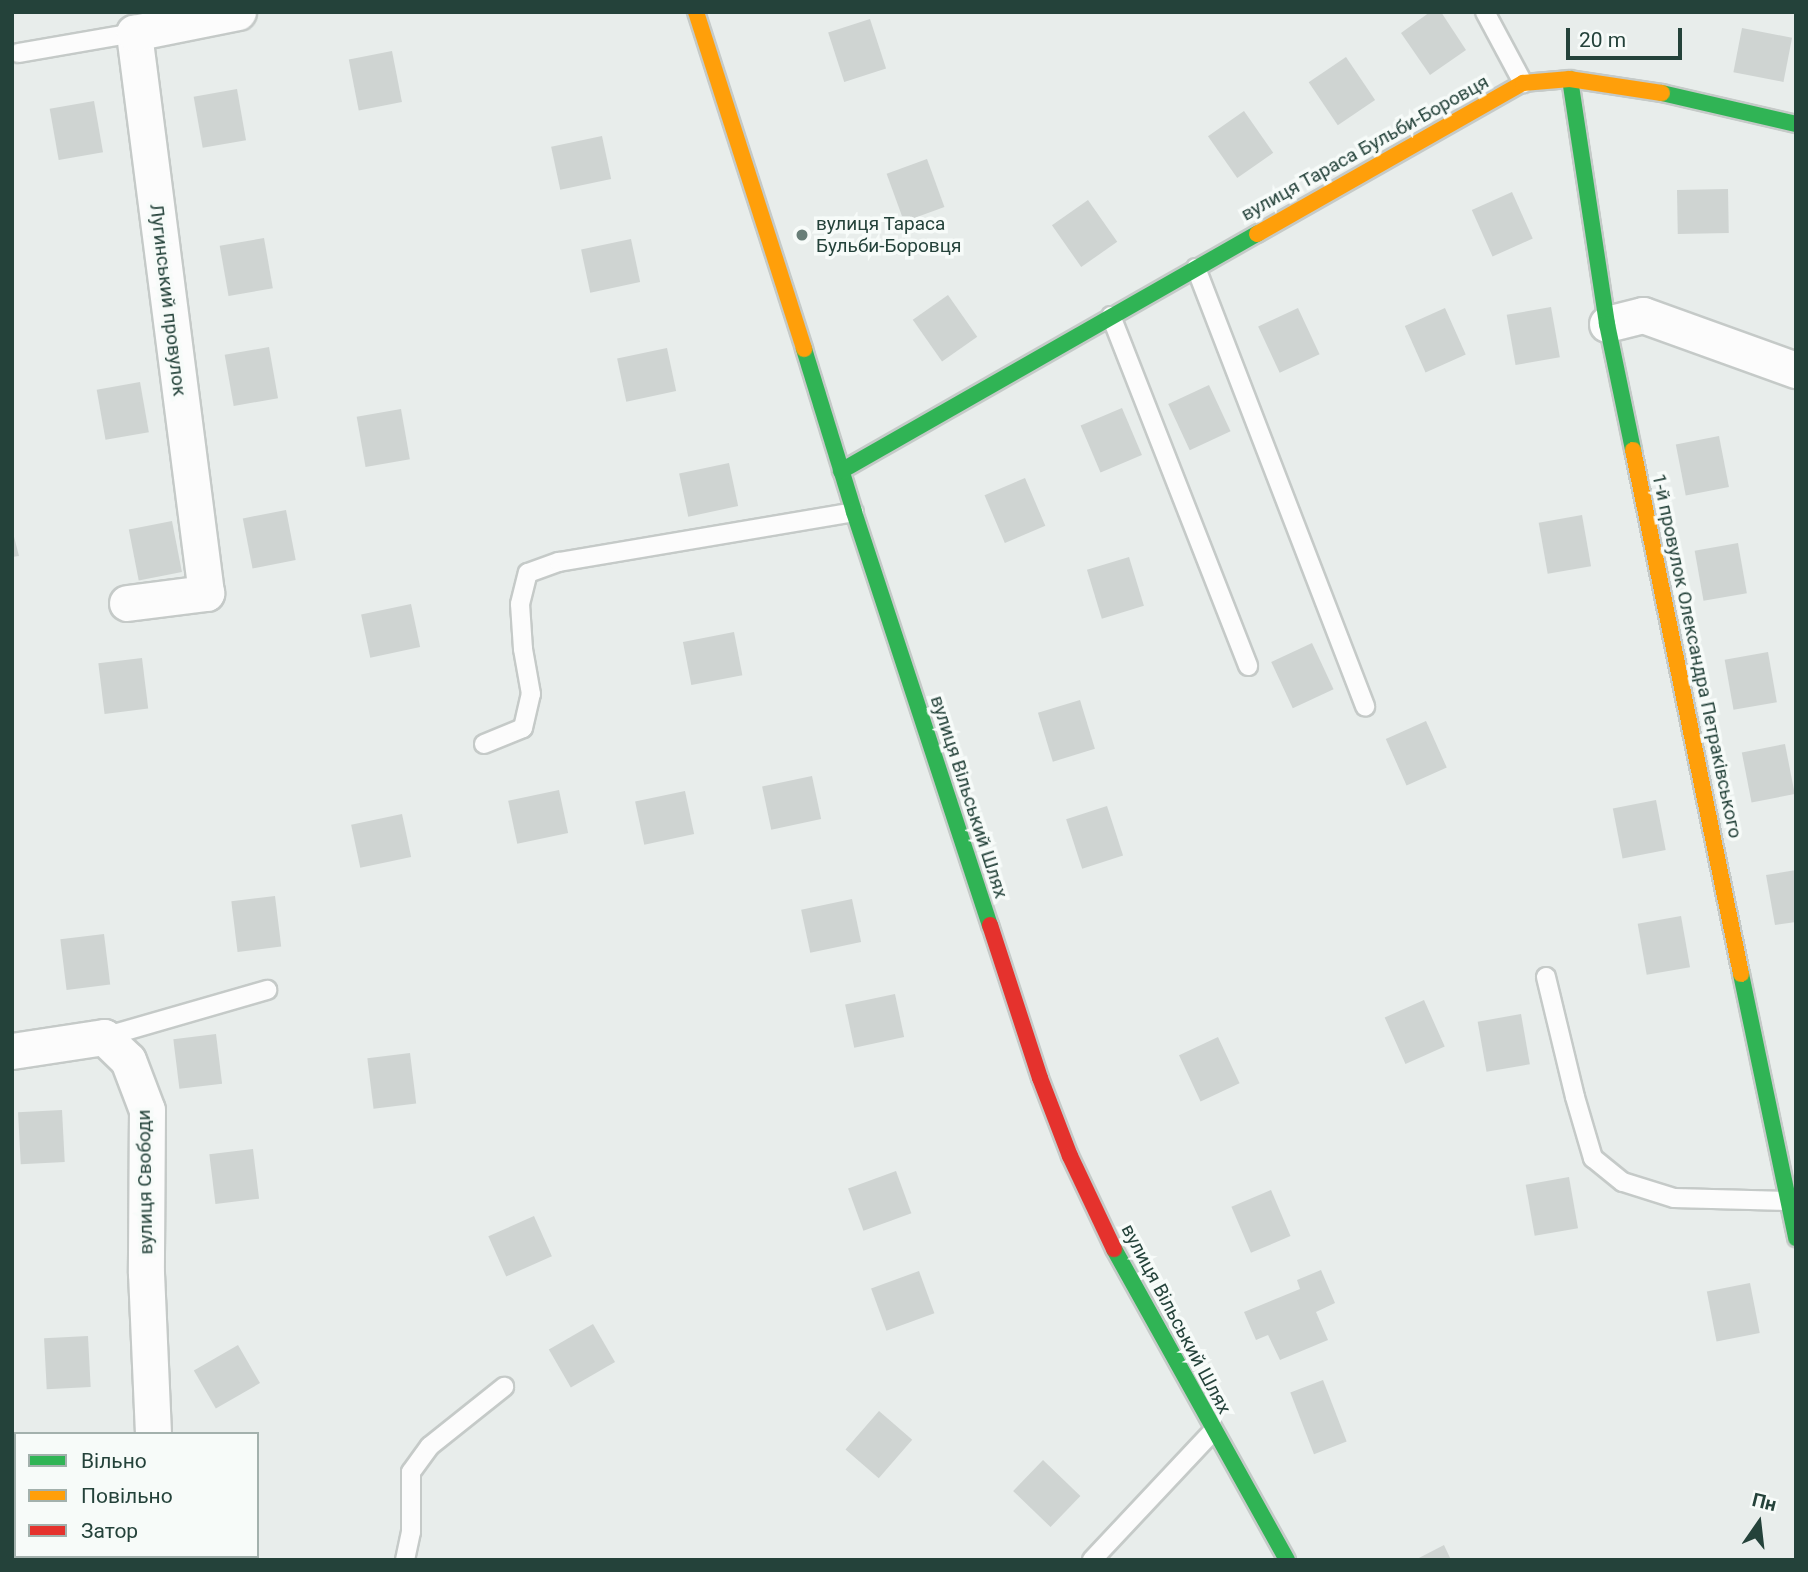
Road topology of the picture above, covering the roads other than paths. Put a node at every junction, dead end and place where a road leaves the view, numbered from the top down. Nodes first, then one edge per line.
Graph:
1 (238, 12) edge
2 (696, 12) edge
3 (1485, 12) edge
4 (134, 33) junction
5 (18, 52) dead end
6 (1570, 79) junction
7 (1523, 83) junction
8 (1796, 124) edge
9 (1196, 268) junction
10 (1111, 316) junction
11 (1607, 324) junction
12 (1796, 370) edge
13 (841, 471) junction
14 (854, 512) junction
15 (127, 603) dead end
16 (1248, 666) dead end
17 (1365, 707) dead end
18 (484, 744) dead end
19 (1546, 977) dead end
20 (267, 990) dead end
21 (104, 1037) junction
22 (12, 1051) edge
23 (1788, 1201) junction
24 (1796, 1238) edge
25 (504, 1387) dead end
26 (1213, 1431) junction
27 (153, 1432) edge
28 (405, 1560) edge
29 (1092, 1560) edge
30 (1287, 1560) edge

1 - 4 street
2 - 13 street, вулиця Вільський Шлях
3 - 7 lane
4 - 5 lane
4 - 15 street, Лугинський провулок
6 - 7 street, вулиця Тараса Бульби-Боровця
6 - 8 street, вулиця Тараса Бульби-Боровця
6 - 11 street, 1-й провулок Олександра Петраківського
7 - 9 street, вулиця Тараса Бульби-Боровця
9 - 10 street, вулиця Тараса Бульби-Боровця
9 - 17 lane
10 - 13 street, вулиця Тараса Бульби-Боровця
10 - 16 lane
11 - 12 street
11 - 23 street, 1-й провулок Олександра Петраківського
13 - 14 street, вулиця Вільський Шлях
14 - 18 lane
14 - 26 street, вулиця Вільський Шлях
19 - 23 lane
20 - 21 lane
21 - 22 street
21 - 27 street, вулиця Свободи
23 - 24 street, 1-й провулок Олександра Петраківського
25 - 28 lane
26 - 29 lane
26 - 30 street, вулиця Вільський Шлях

